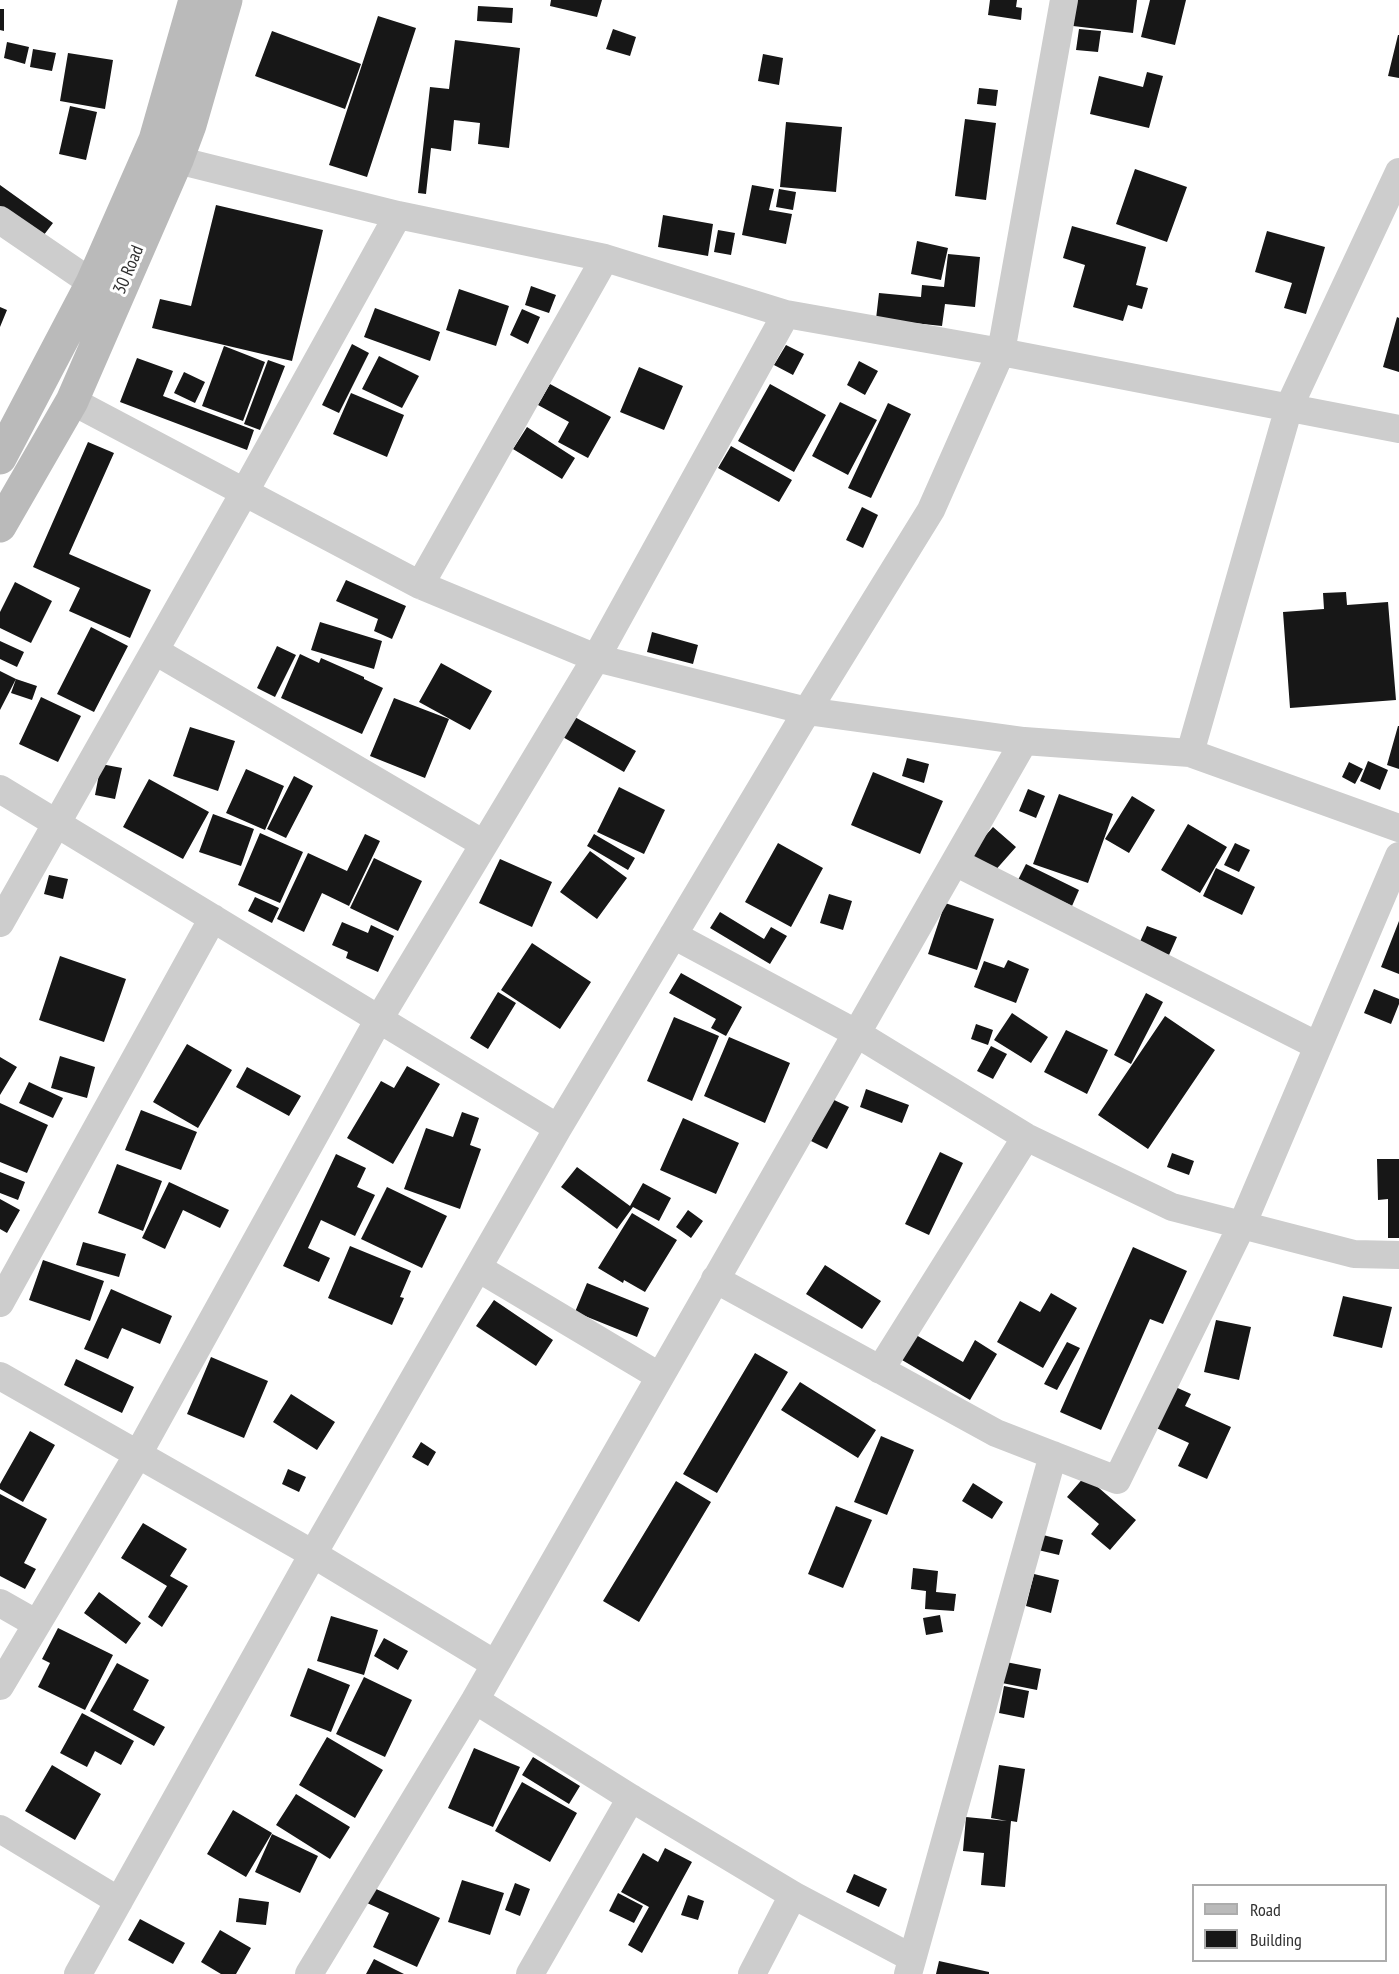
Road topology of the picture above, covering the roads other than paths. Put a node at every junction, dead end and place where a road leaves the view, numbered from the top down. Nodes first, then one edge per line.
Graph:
1 (195, 0) edge
2 (226, 0) edge
3 (1064, 0) edge
4 (177, 159) junction
5 (1399, 172) edge
6 (398, 215) junction
7 (0, 220) edge
8 (605, 258) junction
9 (92, 283) junction
10 (786, 314) junction
11 (1001, 352) junction
12 (72, 401) junction
13 (1289, 407) junction
14 (1399, 429) edge
15 (3, 446) edge
16 (244, 493) junction
17 (0, 526) edge
18 (420, 585) junction
19 (154, 651) junction
20 (596, 658) junction
21 (807, 711) junction
22 (1024, 741) junction
23 (1190, 753) junction
24 (0, 789) edge
25 (57, 824) junction
26 (1399, 828) edge
27 (484, 844) junction
28 (1399, 856) edge
29 (955, 862) junction
30 (213, 918) junction
31 (0, 923) edge
32 (673, 935) junction
33 (379, 1019) junction
34 (856, 1033) junction
35 (1318, 1046) junction
36 (558, 1128) junction
37 (1026, 1137) junction
38 (1242, 1226) junction
39 (1399, 1255) edge
40 (478, 1268) junction
41 (715, 1279) junction
42 (0, 1303) edge
43 (880, 1370) junction
44 (0, 1376) edge
45 (659, 1376) junction
46 (1053, 1455) junction
47 (137, 1456) junction
48 (313, 1554) junction
49 (0, 1603) edge
50 (37, 1624) junction
51 (495, 1664) junction
52 (0, 1686) edge
53 (475, 1700) junction
54 (631, 1798) junction
55 (0, 1829) edge
56 (793, 1895) junction
57 (119, 1901) junction
58 (910, 1966) edge
59 (78, 1974) edge
60 (309, 1974) edge
61 (530, 1974) edge
62 (752, 1974) edge

1 - 9 main road, 30 Road
2 - 4 main road, 30 Road
3 - 11 street
4 - 6 street
4 - 12 main road, 30 Road
5 - 13 street
6 - 8 street
6 - 16 street
7 - 9 street
8 - 10 street
8 - 18 street
9 - 15 main road, 30 Road
10 - 11 street
10 - 20 street
11 - 13 street
11 - 21 street
12 - 16 street
12 - 17 main road, 30 Road
13 - 14 street
13 - 23 street
16 - 18 street
16 - 19 street
18 - 20 street
19 - 25 street
19 - 27 street
20 - 21 street
20 - 27 street
21 - 22 street
21 - 32 street
22 - 23 street
22 - 29 street
23 - 26 street
24 - 25 street
25 - 30 street
25 - 31 street
27 - 33 street
28 - 35 street
29 - 34 street
29 - 35 street
30 - 33 street
30 - 42 street
32 - 34 street
32 - 36 street
33 - 36 street
33 - 47 street
34 - 37 street
34 - 41 street
35 - 38 street
36 - 40 street
37 - 38 street
37 - 43 street
38 - 39 street
38 - 46 street
40 - 45 street
40 - 48 street
41 - 43 street
41 - 45 street
43 - 46 street
44 - 47 street
45 - 51 street
46 - 58 street
47 - 48 street
47 - 50 street
48 - 51 street
48 - 57 street
49 - 50 street
50 - 52 street
51 - 53 street
53 - 54 street
53 - 60 street
54 - 56 street
54 - 61 street
55 - 57 street
56 - 58 street
56 - 62 street
57 - 59 street

